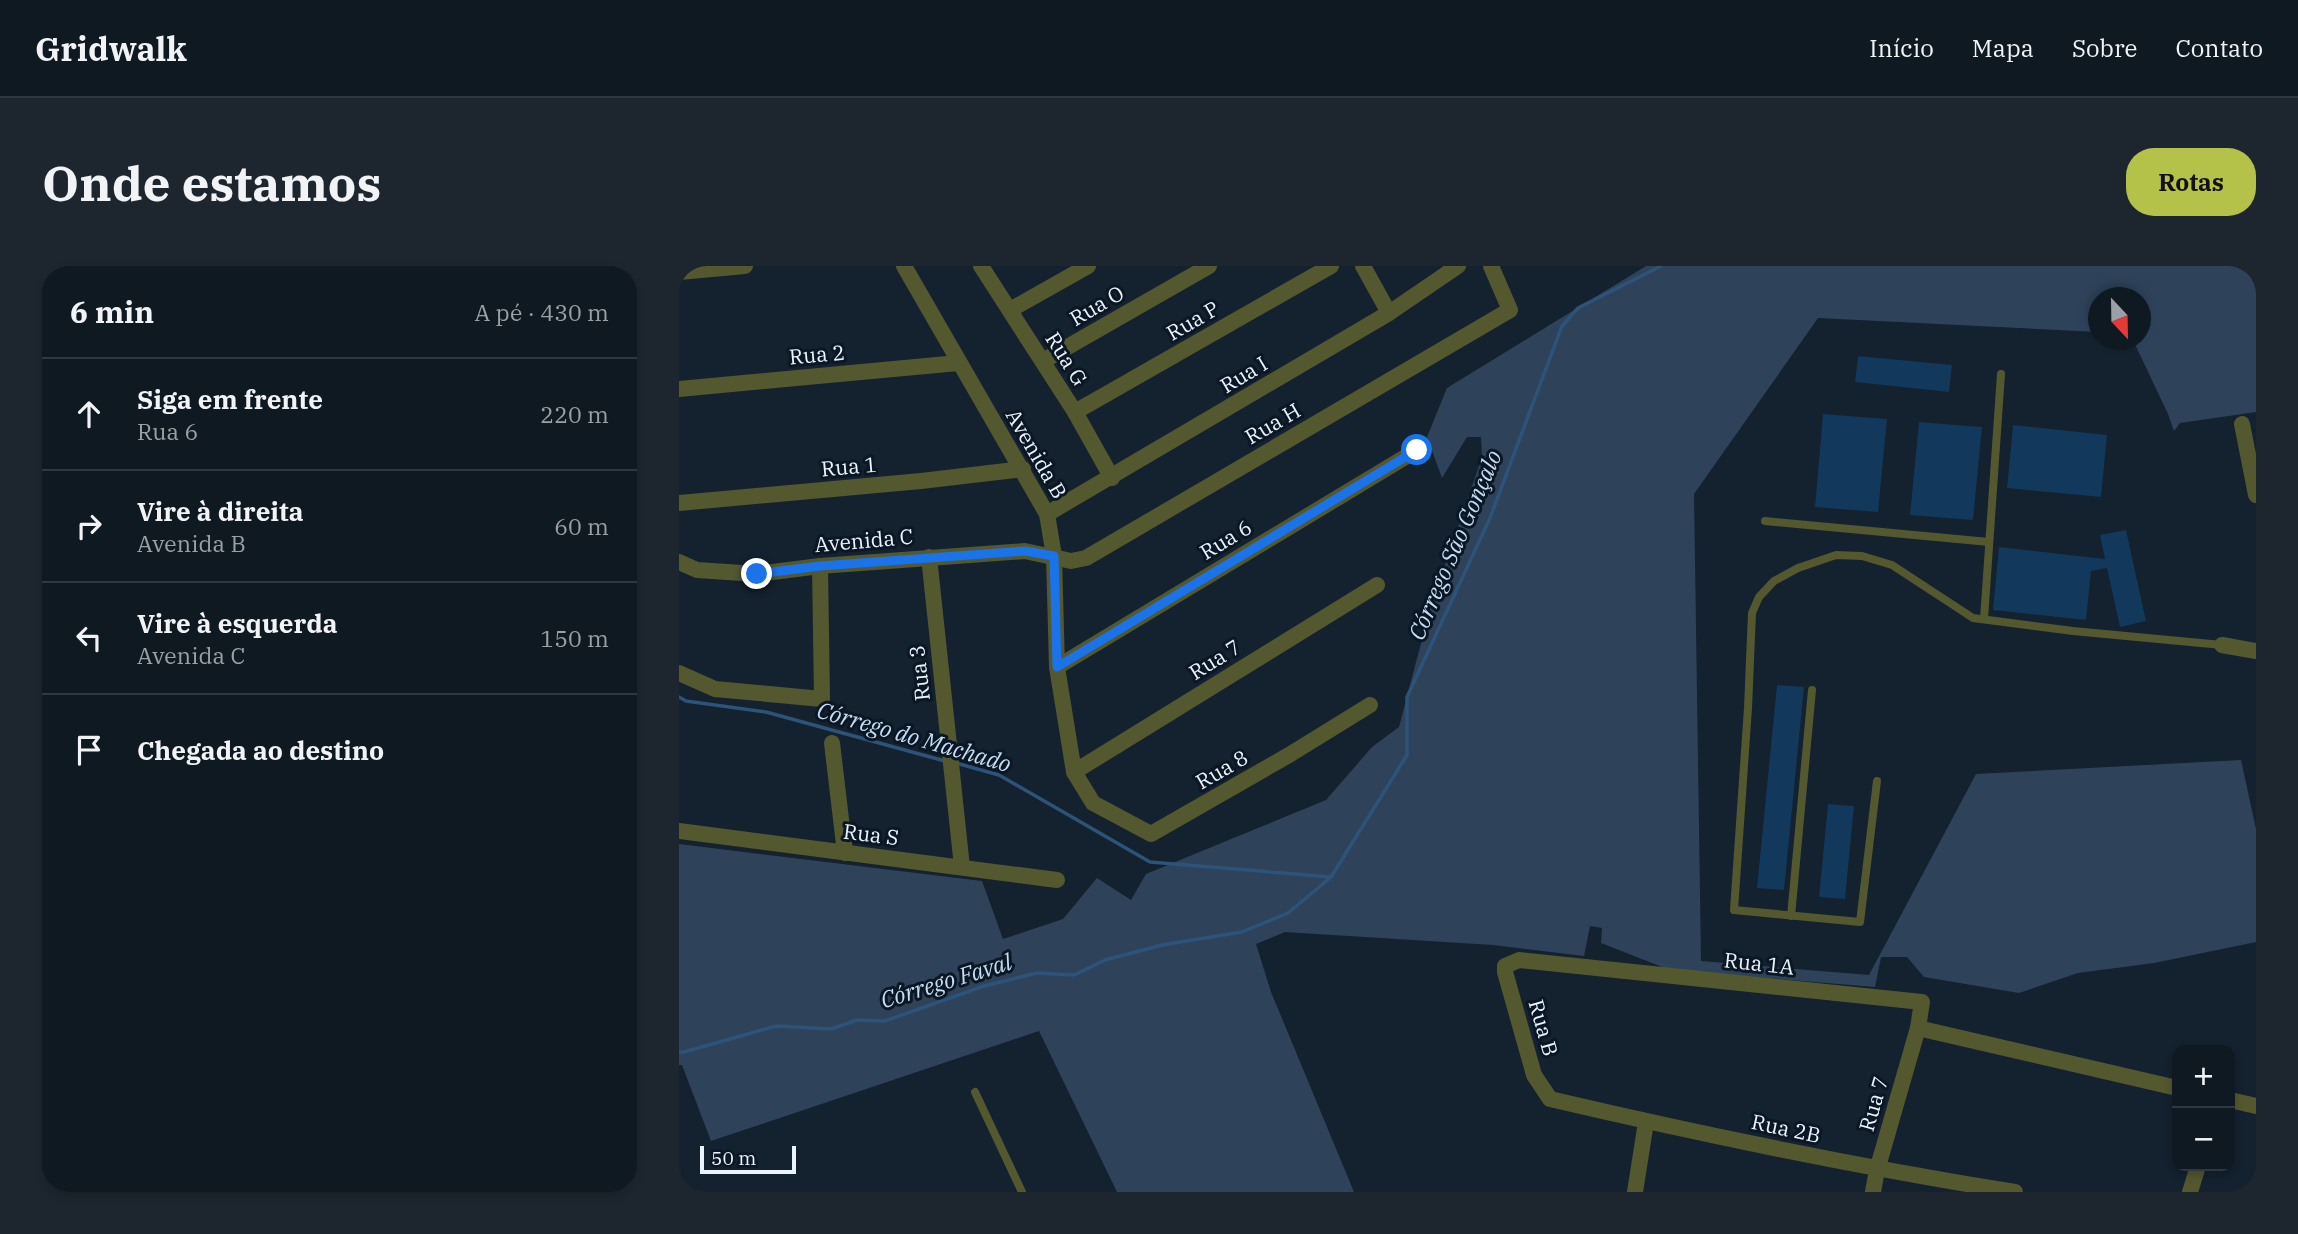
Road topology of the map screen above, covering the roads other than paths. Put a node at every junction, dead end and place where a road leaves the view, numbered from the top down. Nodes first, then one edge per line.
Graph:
1 (745, 266) edge
2 (904, 266) edge
3 (981, 266) edge
4 (1088, 266) edge
5 (1209, 266) edge
6 (1331, 266) edge
7 (1363, 266) edge
8 (1458, 266) edge
9 (1491, 266) edge
10 (679, 272) edge
11 (1432, 272) edge
12 (1010, 310) junction
13 (1389, 313) junction
14 (1043, 361) junction
15 (958, 363) junction
16 (2001, 374) dead end
17 (679, 389) edge
18 (1075, 412) junction
19 (2242, 424) dead end
20 (1417, 450) dead end
21 (1023, 469) junction
22 (1112, 478) junction
23 (2256, 495) edge
24 (679, 503) edge
25 (1047, 514) junction
26 (1765, 520) dead end
27 (1989, 542) junction
28 (1054, 556) junction
29 (929, 557) junction
30 (679, 562) edge
31 (820, 566) junction
32 (1377, 585) dead end
33 (1984, 620) junction
34 (2222, 645) joint
35 (2256, 650) edge
36 (1057, 667) junction
37 (679, 673) edge
38 (1812, 690) dead end
39 (1370, 705) dead end
40 (832, 743) dead end
41 (1074, 772) junction
42 (1877, 781) dead end
43 (1093, 803) joint
44 (679, 831) edge
45 (845, 853) junction
46 (962, 867) junction
47 (1057, 880) dead end
48 (1791, 916) junction
49 (1505, 965) joint
50 (1922, 1002) joint
51 (1917, 1028) junction
52 (2172, 1087) edge
53 (975, 1092) dead end
54 (1550, 1099) joint
55 (2235, 1101) edge
56 (2256, 1106) edge
57 (1646, 1122) junction
58 (1877, 1170) junction
59 (2196, 1171) edge
60 (1022, 1192) edge
61 (1635, 1192) edge
62 (1873, 1192) edge
63 (2015, 1192) edge
64 (2190, 1192) edge

1 - 10 street
2 - 15 street, Avenida B
3 - 12 street, Rua G
4 - 12 street
5 - 14 street, Rua O
6 - 18 street, Rua P
7 - 13 street
8 - 11 street, Rua I
9 - 28 street, Rua H
11 - 13 street, Rua I
12 - 14 street, Rua G
13 - 22 street, Rua I
14 - 18 street, Rua G
15 - 17 street, Rua 2
15 - 21 street, Avenida B
16 - 27 lane
18 - 22 street, Rua G
19 - 23 street
20 - 36 street, Rua 6
21 - 24 street, Rua 1
21 - 25 street, Avenida B
22 - 25 street, Rua I
25 - 28 street, Avenida B
26 - 27 lane
27 - 33 lane
28 - 29 street, Avenida C
28 - 36 street, Avenida B
29 - 31 street, Avenida C
29 - 46 street, Rua 3
30 - 31 street, Avenida C
31 - 37 street
32 - 41 street, Rua 7
33 - 34 lane
33 - 48 lane
34 - 35 street
36 - 41 street, Avenida B
38 - 48 lane
39 - 43 street, Rua 8
40 - 45 street
41 - 43 street, Avenida B
42 - 48 lane
44 - 45 street, Rua S
45 - 46 street, Rua S
46 - 47 street, Rua S
49 - 50 street, Rua 1A
49 - 54 street, Rua B
50 - 51 street, Rua 7
51 - 52 street
51 - 58 street, Rua 7
53 - 60 lane
54 - 57 street, Rua 2B
55 - 56 street
57 - 58 street, Rua 2B
57 - 61 street
58 - 62 street, Rua 7
58 - 63 street, Rua 2B
59 - 64 street

